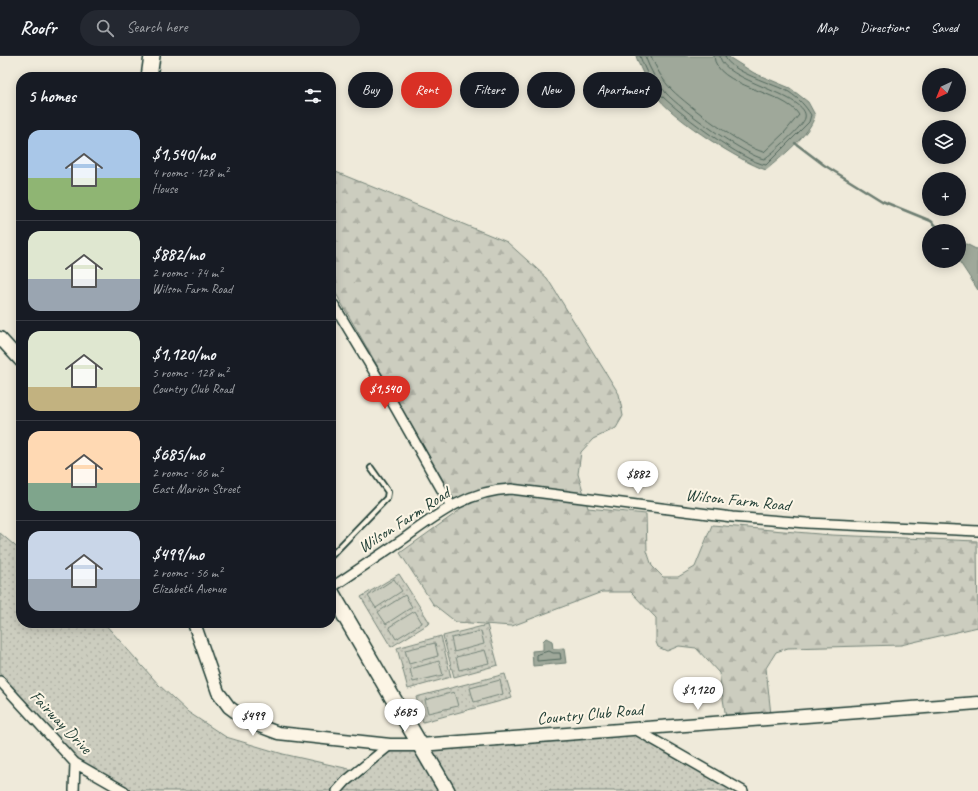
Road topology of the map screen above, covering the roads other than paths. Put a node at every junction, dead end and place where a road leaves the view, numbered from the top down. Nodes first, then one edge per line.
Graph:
1 (152, 56) edge
2 (150, 72) edge
3 (336, 308) edge
4 (0, 338) edge
5 (16, 356) edge
6 (371, 468) dead end
7 (451, 506) junction
8 (978, 532) edge
9 (336, 551) edge
10 (336, 585) edge
11 (336, 601) edge
12 (196, 628) edge
13 (0, 681) edge
14 (978, 703) edge
15 (632, 728) junction
16 (390, 745) junction
17 (420, 745) junction
18 (75, 763) junction
19 (74, 791) edge
20 (124, 791) edge
21 (337, 791) edge
22 (448, 791) edge
23 (743, 791) edge

1 - 2 main road
3 - 7 street
4 - 5 street
6 - 9 lane
7 - 8 street, Wilson Farm Road
7 - 10 street, Wilson Farm Road
11 - 17 main road
12 - 16 street, Country Club Road
13 - 18 street, Fairway Drive
14 - 15 street, Country Club Road
15 - 17 street, Country Club Road
15 - 23 street
16 - 17 street, Country Club Road
16 - 21 street
17 - 22 main road
18 - 19 street
18 - 20 street, Fairway Drive

